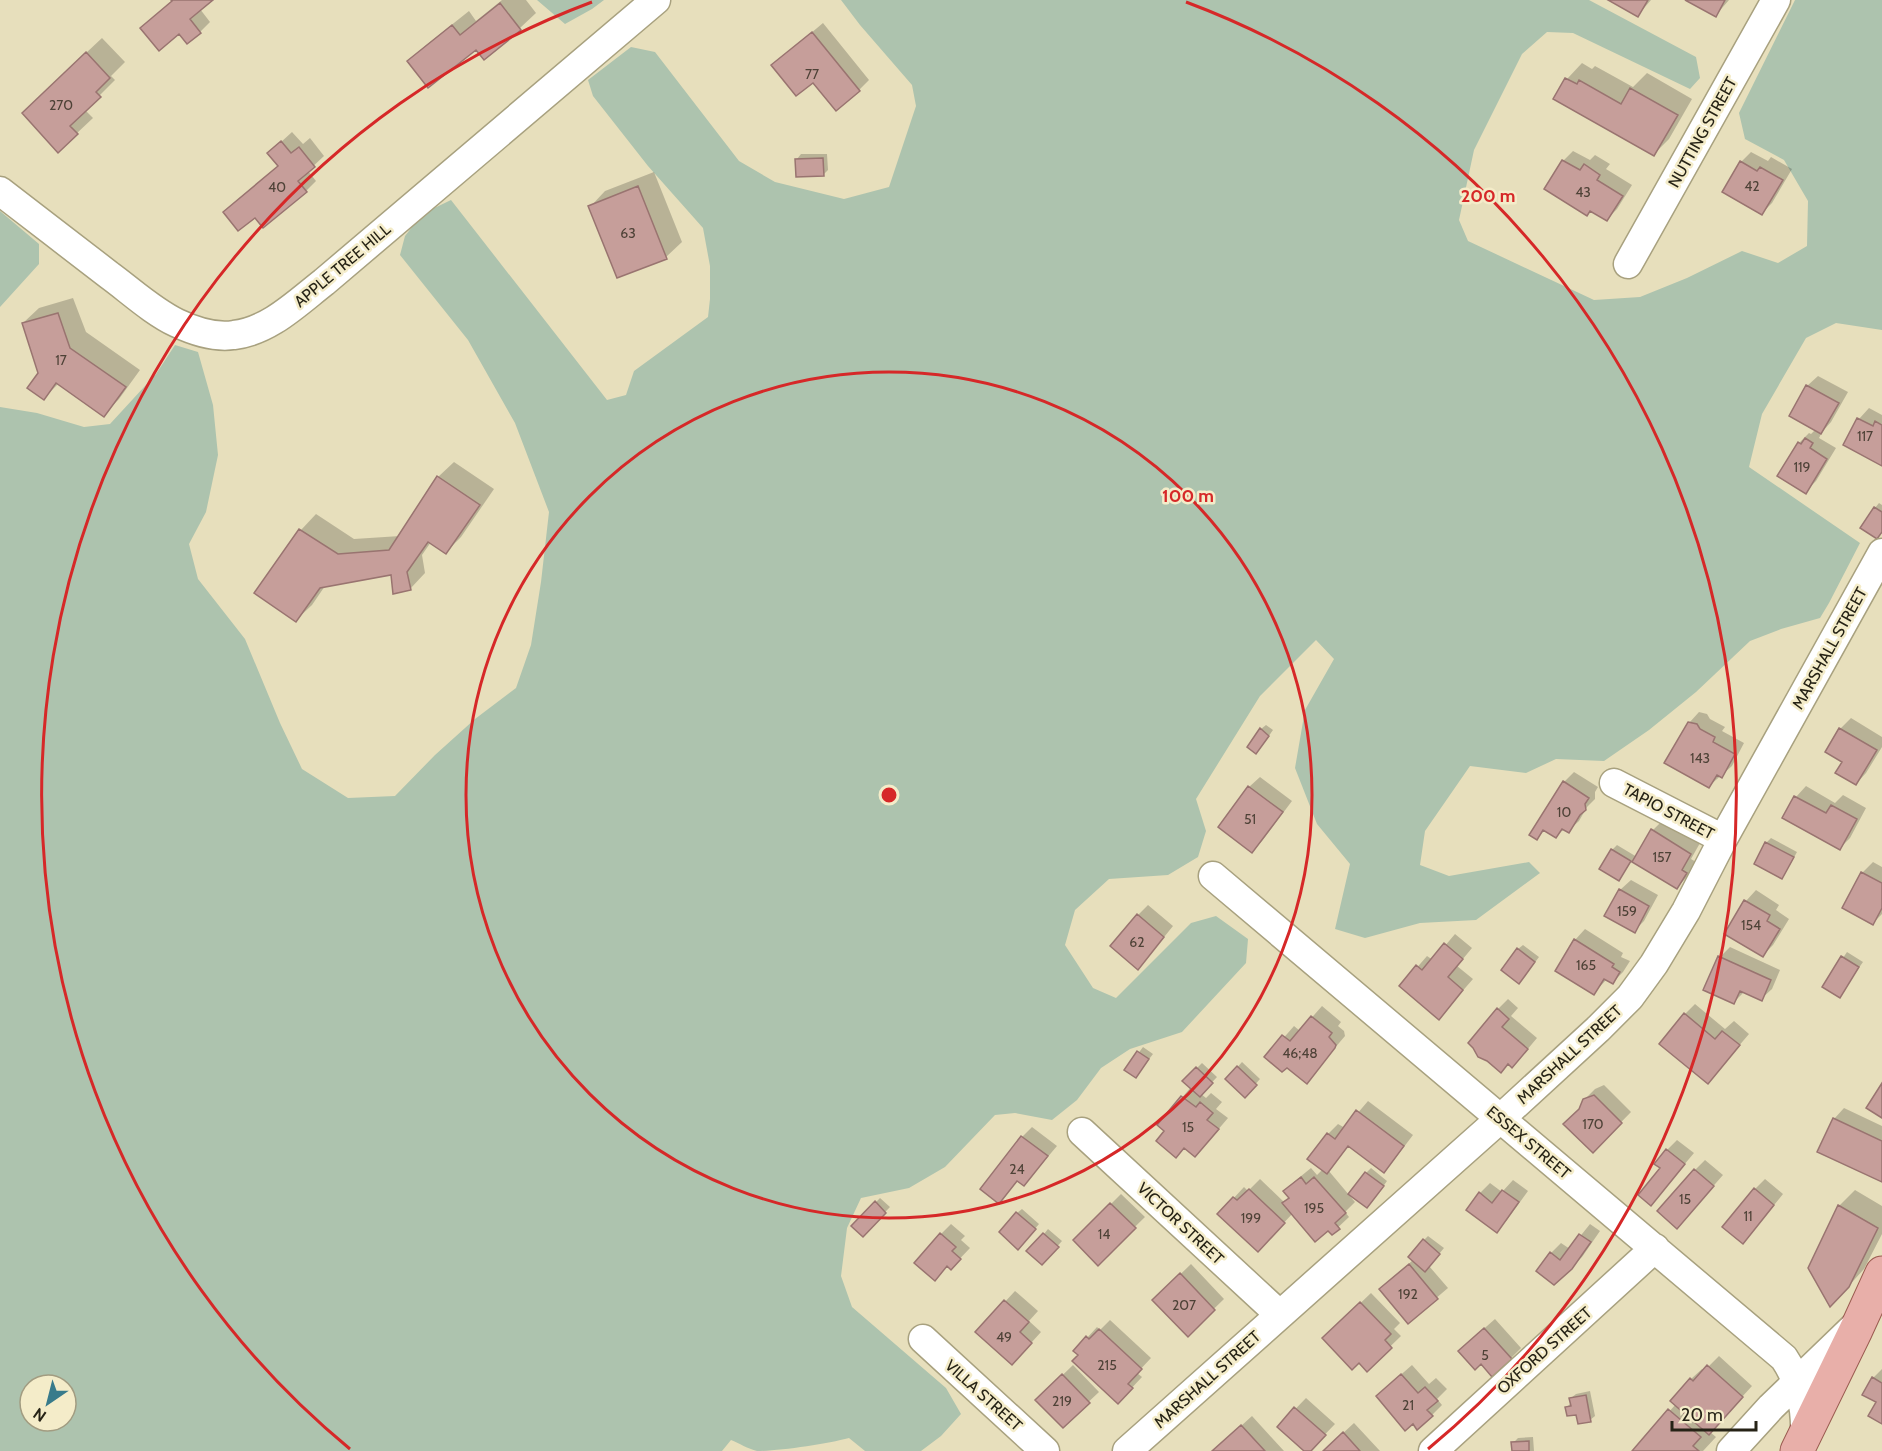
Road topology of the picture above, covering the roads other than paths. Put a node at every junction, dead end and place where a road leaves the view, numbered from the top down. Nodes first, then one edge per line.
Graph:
1 (656, 0) edge
2 (1776, 0) edge
3 (0, 190) edge
4 (1628, 264) dead end
5 (1882, 553) edge
6 (1614, 783) dead end
7 (1723, 839) junction
8 (1214, 876) dead end
9 (1501, 1118) junction
10 (1082, 1132) dead end
11 (1655, 1248) junction
12 (1882, 1273) edge
13 (1279, 1314) junction
14 (1871, 1317) edge
15 (923, 1339) dead end
16 (1773, 1348) junction
17 (1797, 1382) junction
18 (1801, 1443) edge
19 (1045, 1451) edge
20 (1127, 1451) edge
21 (1433, 1451) edge
22 (1731, 1451) edge

1 - 3 street, APPLE TREE HILL
2 - 4 street, NUTTING STREET
5 - 7 street, MARSHALL STREET
6 - 7 street, TAPIO STREET
7 - 9 street, MARSHALL STREET
8 - 9 street, ESSEX STREET
9 - 11 street, ESSEX STREET
9 - 13 street, MARSHALL STREET
10 - 13 street, VICTOR STREET
11 - 16 street, ESSEX STREET
11 - 21 street, OXFORD STREET
12 - 14 main road
13 - 20 street, MARSHALL STREET
14 - 16 street
14 - 17 street
14 - 18 main road
15 - 19 street, VILLA STREET
16 - 17 street, ESSEX STREET
17 - 18 street, ESSEX STREET
17 - 22 street

